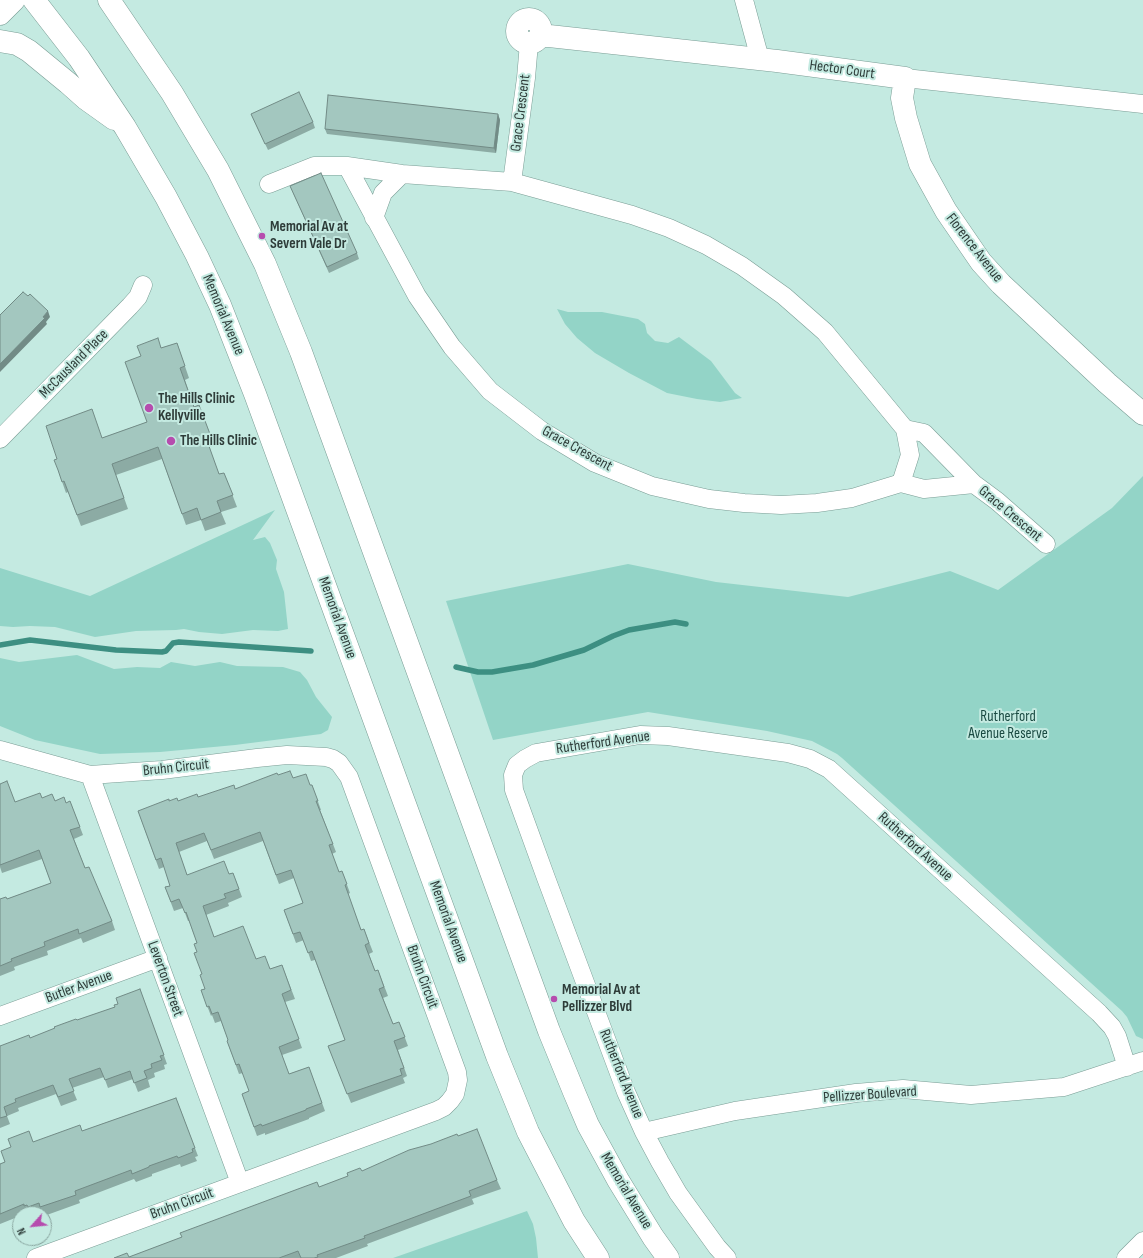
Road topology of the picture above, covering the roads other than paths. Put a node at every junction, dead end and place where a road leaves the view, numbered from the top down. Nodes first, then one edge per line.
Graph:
1 (14, 0) edge
2 (34, 0) edge
3 (110, 0) edge
4 (744, 0) edge
5 (0, 14) edge
6 (535, 39) joint
7 (0, 41) edge
8 (760, 59) junction
9 (905, 78) junction
10 (1143, 104) edge
11 (125, 127) junction
12 (347, 166) junction
13 (402, 174) junction
14 (512, 182) junction
15 (269, 184) dead end
16 (374, 218) junction
17 (143, 285) dead end
18 (1143, 414) edge
19 (905, 429) junction
20 (0, 439) edge
21 (901, 483) junction
22 (974, 484) junction
23 (1046, 544) dead end
24 (0, 750) edge
25 (90, 774) junction
26 (158, 958) junction
27 (0, 1016) edge
28 (1135, 1064) edge
29 (644, 1132) junction
30 (240, 1183) junction
31 (1143, 1241) edge
32 (79, 1251) edge
33 (36, 1258) edge
34 (598, 1258) edge
35 (668, 1258) edge
36 (727, 1258) edge
37 (1126, 1258) edge

1 - 5 main road
2 - 11 main road, Memorial Avenue
3 - 35 main road, Memorial Avenue
4 - 8 street
6 - 8 main road, Hector Court
6 - 14 street, Grace Crescent
7 - 11 main road
8 - 9 main road, Hector Court
9 - 10 street, Hector Court
9 - 18 main road, Florence Avenue
11 - 34 main road, Memorial Avenue
12 - 13 street
12 - 15 street
12 - 16 street, Grace Crescent
13 - 14 street
13 - 16 street
14 - 19 street
16 - 21 street, Grace Crescent
17 - 20 street, McCausland Place
19 - 21 street
19 - 22 street, Grace Crescent
21 - 22 street, Grace Crescent
22 - 23 street, Grace Crescent
24 - 25 street, Bruhn Circuit
25 - 26 street, Leverton Street
25 - 30 street, Bruhn Circuit
26 - 27 street, Butler Avenue
26 - 30 street, Leverton Street
28 - 29 street, Pellizzer Boulevard
28 - 29 street, Rutherford Avenue
29 - 36 street, Rutherford Avenue
30 - 32 street, Bruhn Circuit
31 - 37 street
32 - 33 street, Bruhn Circuit

